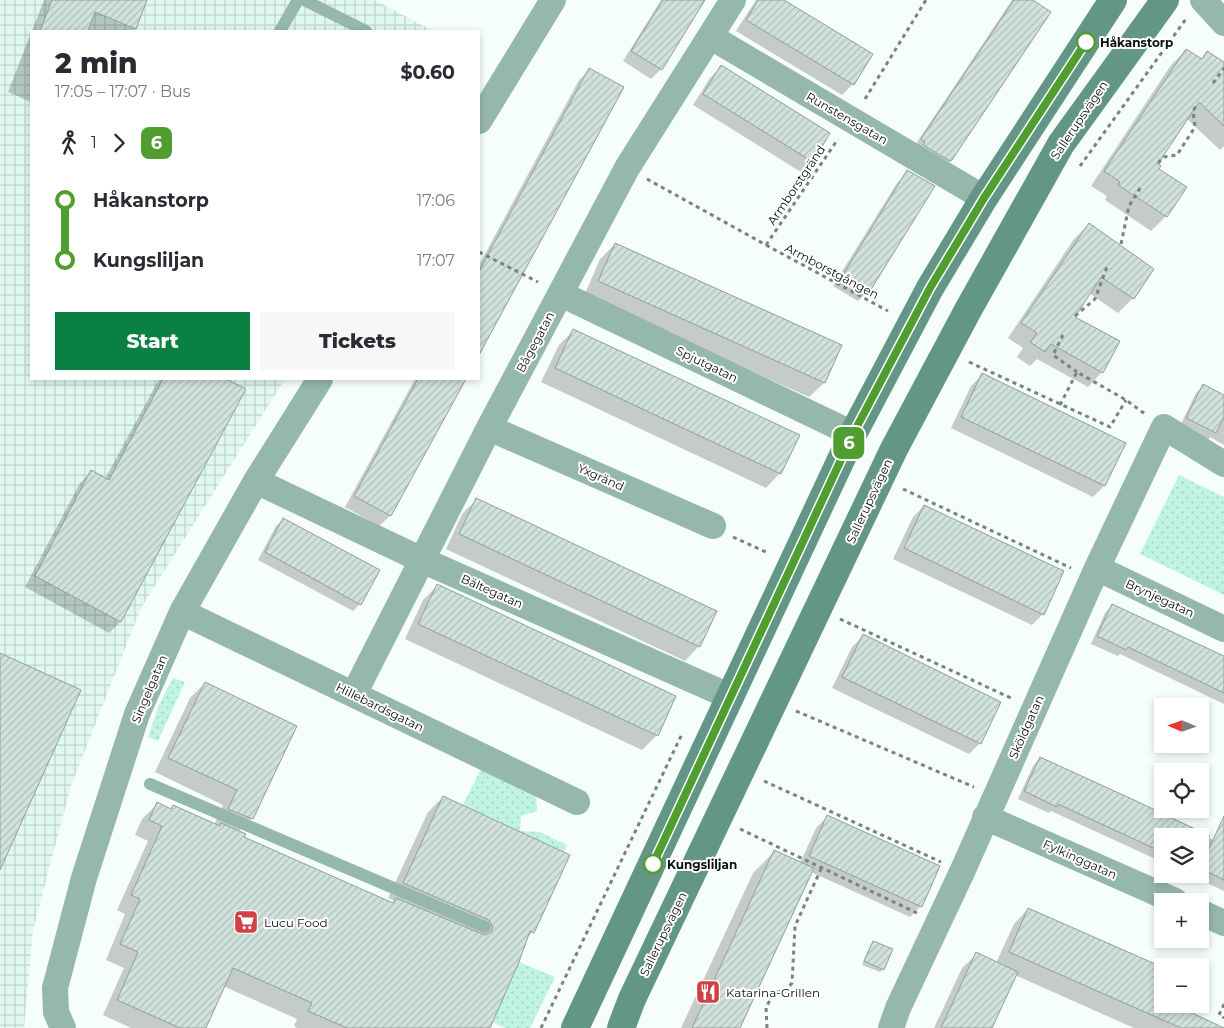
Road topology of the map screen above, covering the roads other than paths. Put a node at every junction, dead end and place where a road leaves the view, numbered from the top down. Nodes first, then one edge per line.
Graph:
1 (298, 0) edge
2 (304, 0) edge
3 (553, 0) edge
4 (733, 0) edge
5 (1113, 0) edge
6 (1165, 0) edge
7 (1203, 0) edge
8 (1224, 23) edge
9 (281, 30) edge
10 (364, 30) edge
11 (711, 37) junction
12 (483, 105) edge
13 (984, 198) junction
14 (561, 294) junction
15 (319, 380) edge
16 (489, 428) junction
17 (853, 434) junction
18 (1224, 464) edge
19 (256, 481) junction
20 (713, 526) road end
21 (422, 560) junction
22 (1094, 573) junction
23 (182, 612) junction
24 (1224, 629) edge
25 (354, 694) junction
26 (731, 697) junction
27 (150, 784) dead end
28 (577, 802) dead end
29 (990, 807) junction
30 (1159, 893) edge
31 (1209, 916) edge
32 (1224, 923) edge
33 (485, 927) dead end
34 (63, 1028) edge
35 (575, 1028) edge
36 (621, 1028) edge
37 (891, 1028) edge

1 - 9 lane
2 - 10 lane
3 - 12 street
4 - 11 street, Bågegatan
5 - 13 main road
6 - 36 main road, Sallerupsvägen
7 - 8 street
11 - 13 street, Runstensgatan
11 - 14 street, Bågegatan
13 - 17 main road
14 - 16 street, Bågegatan
14 - 17 street, Spjutgatan
15 - 19 street, Singelgatan
16 - 20 street, Yxgränd
16 - 21 street, Bågegatan
17 - 26 main road
18 - 22 street, Sköldgatan
19 - 21 street, Bältegatan
19 - 23 street, Singelgatan
21 - 25 street, Bågegatan
21 - 26 street, Bältegatan
22 - 24 street, Brynjegatan
22 - 29 street, Sköldgatan
23 - 25 street, Hillebardsgatan
23 - 34 street, Singelgatan
25 - 28 street, Hillebardsgatan
26 - 35 main road
27 - 33 lane
29 - 30 street, Fylkinggatan
29 - 37 street, Sköldgatan
31 - 32 street

